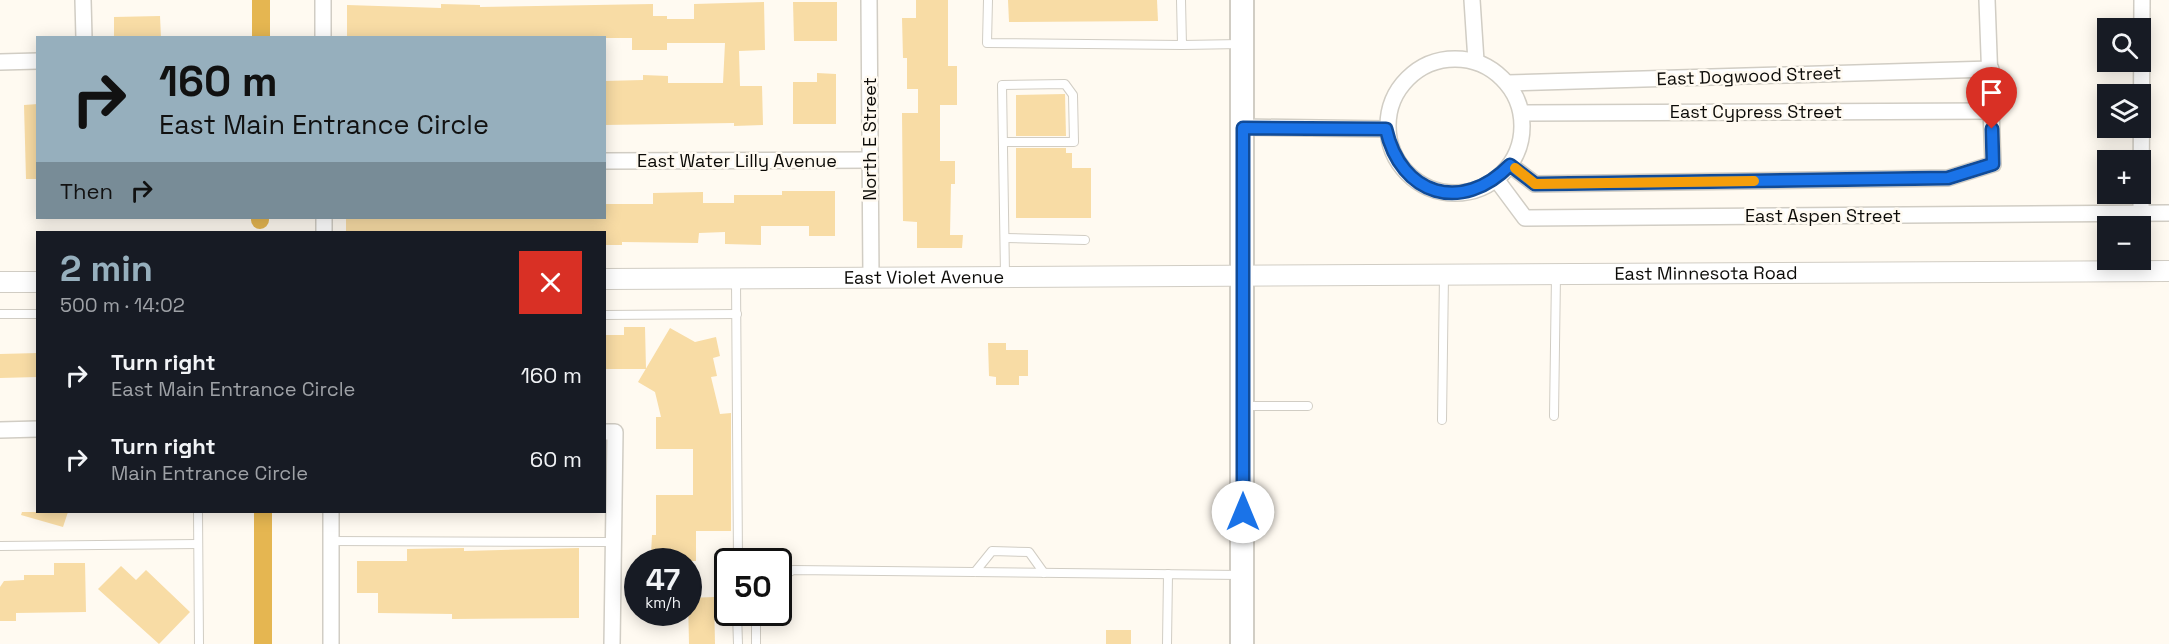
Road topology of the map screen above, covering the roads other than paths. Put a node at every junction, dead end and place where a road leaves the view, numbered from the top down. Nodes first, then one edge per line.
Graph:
1 (83, 0) edge
2 (323, 0) edge
3 (869, 0) edge
4 (988, 0) edge
5 (1181, 0) edge
6 (1242, 0) edge
7 (1472, 0) edge
8 (1987, 0) edge
9 (2142, 0) edge
10 (84, 36) edge
11 (323, 36) edge
12 (1242, 44) junction
13 (1182, 45) junction
14 (36, 61) edge
15 (1476, 61) junction
16 (0, 62) edge
17 (1991, 69) junction
18 (1507, 82) junction
19 (1991, 111) junction
20 (1522, 113) junction
21 (1243, 128) junction
22 (1386, 129) junction
23 (1004, 142) junction
24 (870, 160) junction
25 (606, 161) edge
26 (1510, 165) junction
27 (1497, 179) junction
28 (2169, 213) edge
29 (2141, 214) junction
30 (1005, 238) junction
31 (1085, 240) dead end
32 (2169, 271) edge
33 (1556, 273) junction
34 (1444, 274) junction
35 (1243, 275) junction
36 (1005, 276) junction
37 (736, 278) junction
38 (871, 278) junction
39 (606, 279) edge
40 (0, 282) edge
41 (36, 282) edge
42 (0, 314) edge
43 (36, 314) edge
44 (737, 314) junction
45 (606, 315) edge
46 (1243, 406) junction
47 (1308, 406) dead end
48 (1554, 416) dead end
49 (1442, 420) dead end
50 (36, 429) edge
51 (0, 430) edge
52 (610, 432) edge
53 (198, 513) edge
54 (331, 513) edge
55 (331, 541) junction
56 (614, 542) junction
57 (198, 544) junction
58 (0, 546) edge
59 (738, 548) edge
60 (792, 571) edge
61 (975, 572) junction
62 (1044, 573) junction
63 (1168, 574) junction
64 (1242, 575) junction
65 (737, 626) edge
66 (756, 626) edge
67 (199, 644) edge
68 (331, 644) edge
69 (612, 644) edge
70 (738, 644) edge
71 (756, 644) edge
72 (1167, 644) edge
73 (1242, 644) edge

1 - 10 street
2 - 11 street
3 - 24 street, North E Street
4 - 13 lane
5 - 13 lane
6 - 12 main road
7 - 15 street
8 - 17 street
9 - 29 street
12 - 13 lane
12 - 21 main road
14 - 16 street
15 - 18 street
15 - 22 street
17 - 18 street, East Dogwood Street
17 - 19 street
18 - 20 street
19 - 20 street, East Cypress Street
19 - 26 street
20 - 26 street
21 - 22 street
21 - 35 main road
22 - 27 street
23 - 23 lane
23 - 30 lane
24 - 25 street, East Water Lilly Avenue
24 - 38 street, North E Street
26 - 27 street
27 - 29 street, East Aspen Street
28 - 29 street, East Aspen Street
30 - 31 lane
30 - 36 lane
32 - 33 street, East Minnesota Road
33 - 34 street, East Minnesota Road
33 - 48 lane
34 - 35 street, East Minnesota Road
34 - 49 lane
35 - 36 street, East Violet Avenue
35 - 46 main road
36 - 38 street, East Violet Avenue
37 - 38 street, East Violet Avenue
37 - 39 street, East Violet Avenue
37 - 44 lane
40 - 41 street
42 - 43 lane
44 - 45 lane
44 - 59 lane
46 - 47 lane
46 - 64 main road
50 - 51 street
52 - 56 street
53 - 57 lane
54 - 55 street
55 - 56 lane
55 - 68 street
56 - 69 street
57 - 58 lane
57 - 67 lane
60 - 61 lane
61 - 62 lane
61 - 62 lane
62 - 63 lane
63 - 64 lane
63 - 72 lane
64 - 73 main road
65 - 70 lane
66 - 71 lane

